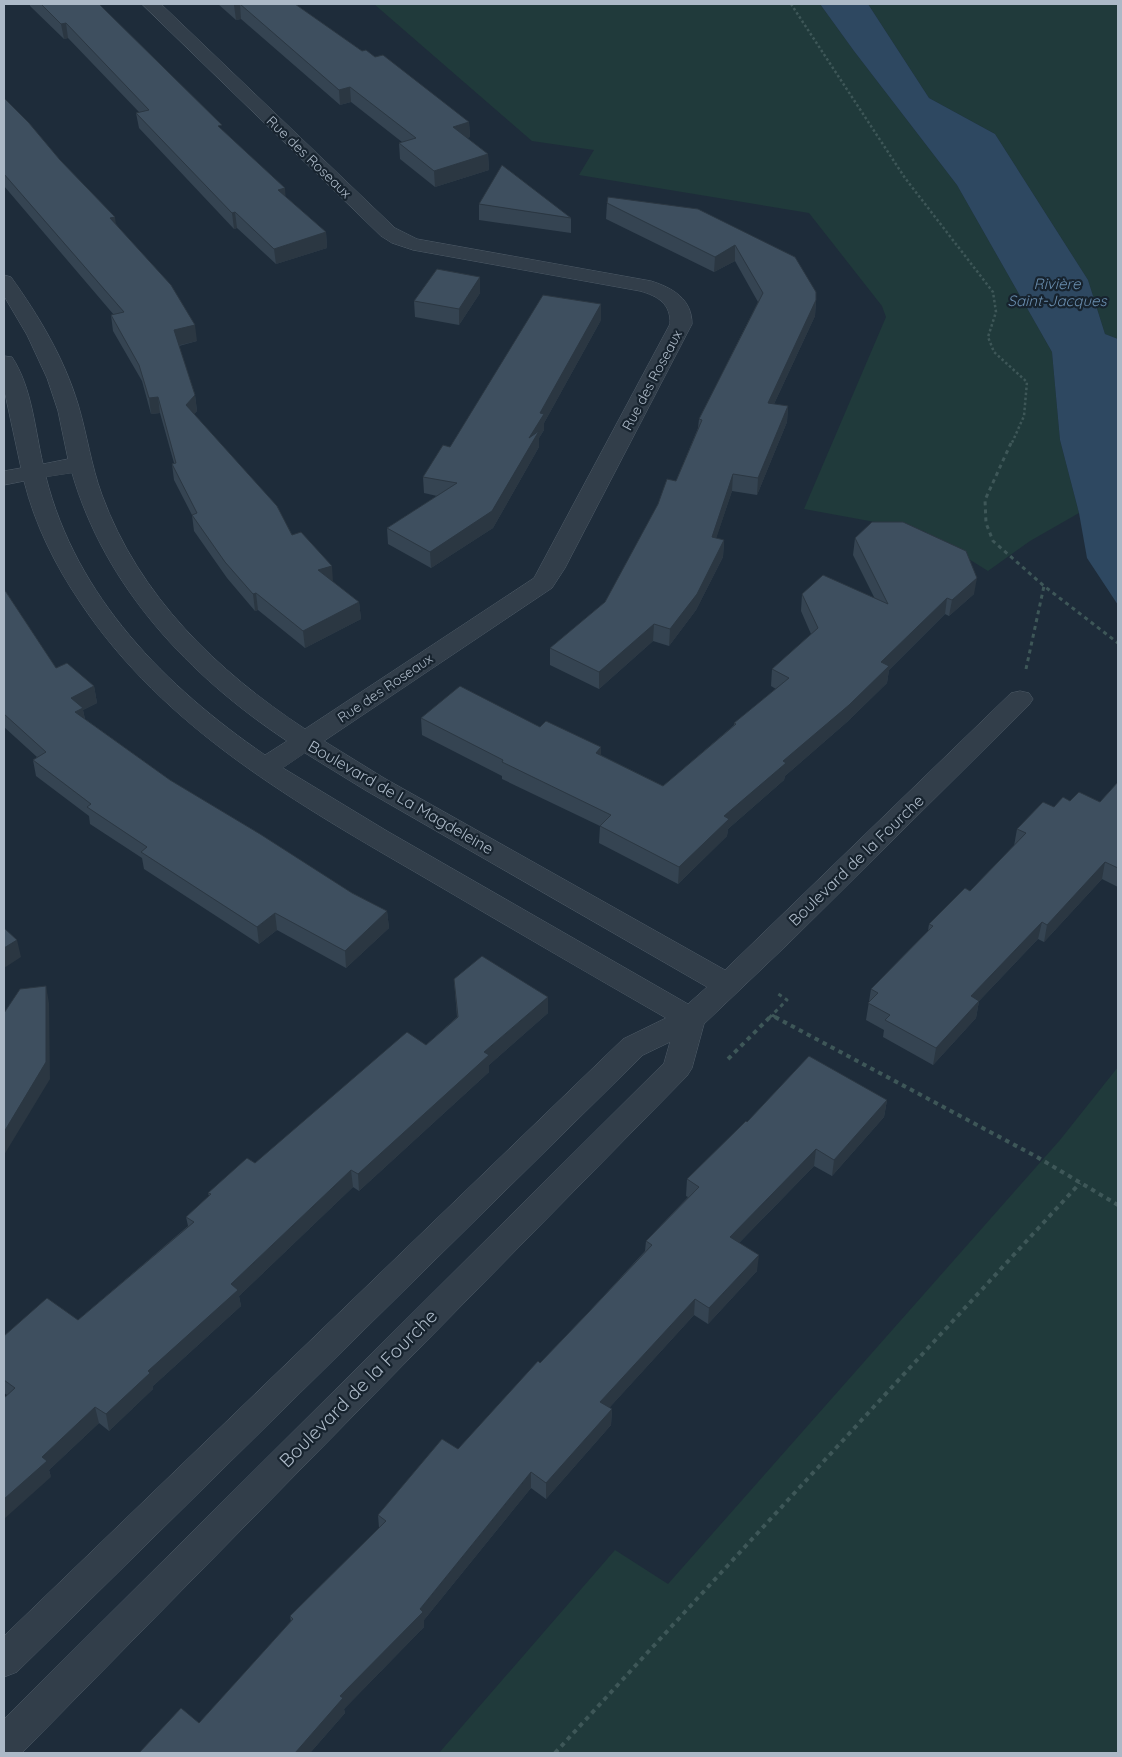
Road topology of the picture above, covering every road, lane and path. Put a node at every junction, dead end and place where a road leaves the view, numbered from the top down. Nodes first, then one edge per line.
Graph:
1 (151, 4) edge
2 (791, 4) edge
3 (4, 281) edge
4 (4, 362) edge
5 (81, 464) junction
6 (34, 472) junction
7 (4, 478) edge
8 (1044, 586) junction
9 (1118, 643) edge
10 (1020, 699) joint
11 (305, 742) junction
12 (264, 768) junction
13 (727, 985) junction
14 (777, 993) dead end
15 (772, 1015) junction
16 (691, 1019) junction
17 (728, 1059) dead end
18 (1080, 1183) junction
19 (1118, 1205) edge
20 (4, 1660) edge
21 (4, 1745) edge
22 (555, 1753) edge

1 - 11 street, Rue des Roseaux
2 - 8 path
3 - 5 street, Boulevard de La Magdeleine
4 - 6 street
5 - 6 street
5 - 11 street, Boulevard de La Magdeleine
6 - 7 street
6 - 12 street
8 - 9 path
8 - 10 path
10 - 13 street, Boulevard de la Fourche
11 - 12 street, Rue des Roseaux
11 - 13 street, Boulevard de La Magdeleine
12 - 16 street
13 - 16 street, Boulevard de la Fourche
14 - 15 path
15 - 17 path
15 - 18 path
16 - 20 street, Boulevard de la Fourche
16 - 21 street, Boulevard de la Fourche
18 - 19 path
18 - 22 path

